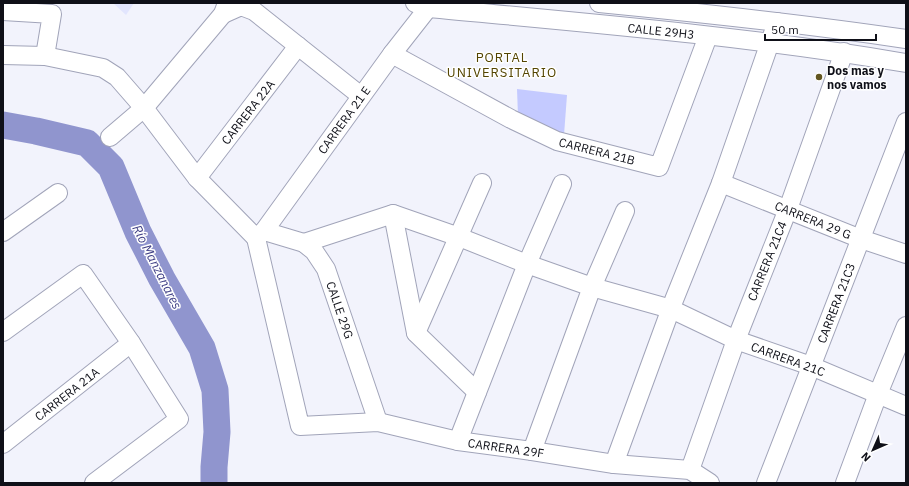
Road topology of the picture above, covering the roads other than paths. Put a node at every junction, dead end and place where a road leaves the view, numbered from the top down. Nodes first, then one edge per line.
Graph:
1 (599, 3) edge
2 (425, 5) edge
3 (225, 8) edge
4 (722, 9) edge
5 (513, 10) edge
6 (3, 11) edge
7 (777, 22) junction
8 (708, 36) junction
9 (906, 39) edge
10 (770, 42) junction
11 (298, 46) junction
12 (844, 52) junction
13 (392, 54) junction
14 (3, 55) edge
15 (45, 56) junction
16 (906, 63) edge
17 (361, 96) junction
18 (144, 108) junction
19 (906, 122) edge
20 (110, 137) dead end
21 (197, 178) junction
22 (721, 182) junction
23 (482, 183) dead end
24 (562, 184) dead end
25 (58, 193) dead end
26 (788, 209) junction
27 (625, 211) dead end
28 (393, 214) junction
29 (3, 232) edge
30 (260, 235) junction
31 (459, 237) junction
32 (861, 239) junction
33 (304, 243) junction
34 (906, 254) edge
35 (527, 264) junction
36 (592, 287) junction
37 (671, 308) junction
38 (906, 326) edge
39 (3, 332) edge
40 (416, 333) junction
41 (736, 340) junction
42 (131, 343) junction
43 (811, 366) junction
44 (477, 392) junction
45 (878, 394) junction
46 (906, 406) edge
47 (378, 422) junction
48 (458, 442) junction
49 (3, 444) edge
50 (532, 451) junction
51 (614, 464) junction
52 (690, 470) junction
53 (94, 483) edge
54 (710, 483) edge
55 (766, 483) edge
56 (845, 483) edge

1 - 4 street, CALLE 29H3
2 - 5 street, CALLE 29H3
2 - 13 street, CARRERA 21 E
3 - 11 street
3 - 18 street
4 - 7 street, CALLE 29H3
5 - 8 street, CALLE 29H3
6 - 15 street
7 - 9 street, CALLE 29H3
7 - 10 street
8 - 10 street, CALLE 29H3
8 - 13 street, CARRERA 21B
10 - 12 street, CALLE 29H3
10 - 22 street
11 - 17 street
11 - 21 street, CARRERA 22A
12 - 16 street, CALLE 29H3
12 - 26 street, CARRERA 21C4
13 - 17 street, CARRERA 21 E
14 - 15 street
15 - 18 street
17 - 30 street, CARRERA 21 E
18 - 20 street
18 - 21 street
19 - 32 street, CARRERA 21C3
21 - 30 street
22 - 26 street, CARRERA 29 G
22 - 37 street
23 - 31 street
24 - 35 street
25 - 29 street
26 - 32 street, CARRERA 29 G
26 - 41 street, CARRERA 21C4
27 - 36 street
28 - 31 street
28 - 33 street
28 - 40 street
30 - 33 street, CALLE 29G
30 - 47 street, CARRERA 29F
31 - 35 street
31 - 40 street
32 - 34 street, CARRERA 29 G
32 - 43 street, CARRERA 21C3
33 - 47 street, CALLE 29G
35 - 36 street
35 - 44 street
36 - 37 street
36 - 50 street
37 - 41 street, CARRERA 21C
37 - 51 street
38 - 45 street
39 - 42 street
40 - 44 street
41 - 43 street, CARRERA 21C
41 - 52 street, CARRERA 21C4
42 - 49 street, CARRERA 21A
42 - 53 street
43 - 45 street, CARRERA 21C
43 - 55 street, CARRERA 21C3
44 - 48 street
45 - 46 street, CARRERA 21C
45 - 56 street
47 - 48 street, CARRERA 29F
48 - 50 street, CARRERA 29F
50 - 51 street, CARRERA 29F
51 - 52 street, CARRERA 29F
52 - 54 street, CARRERA 29F

